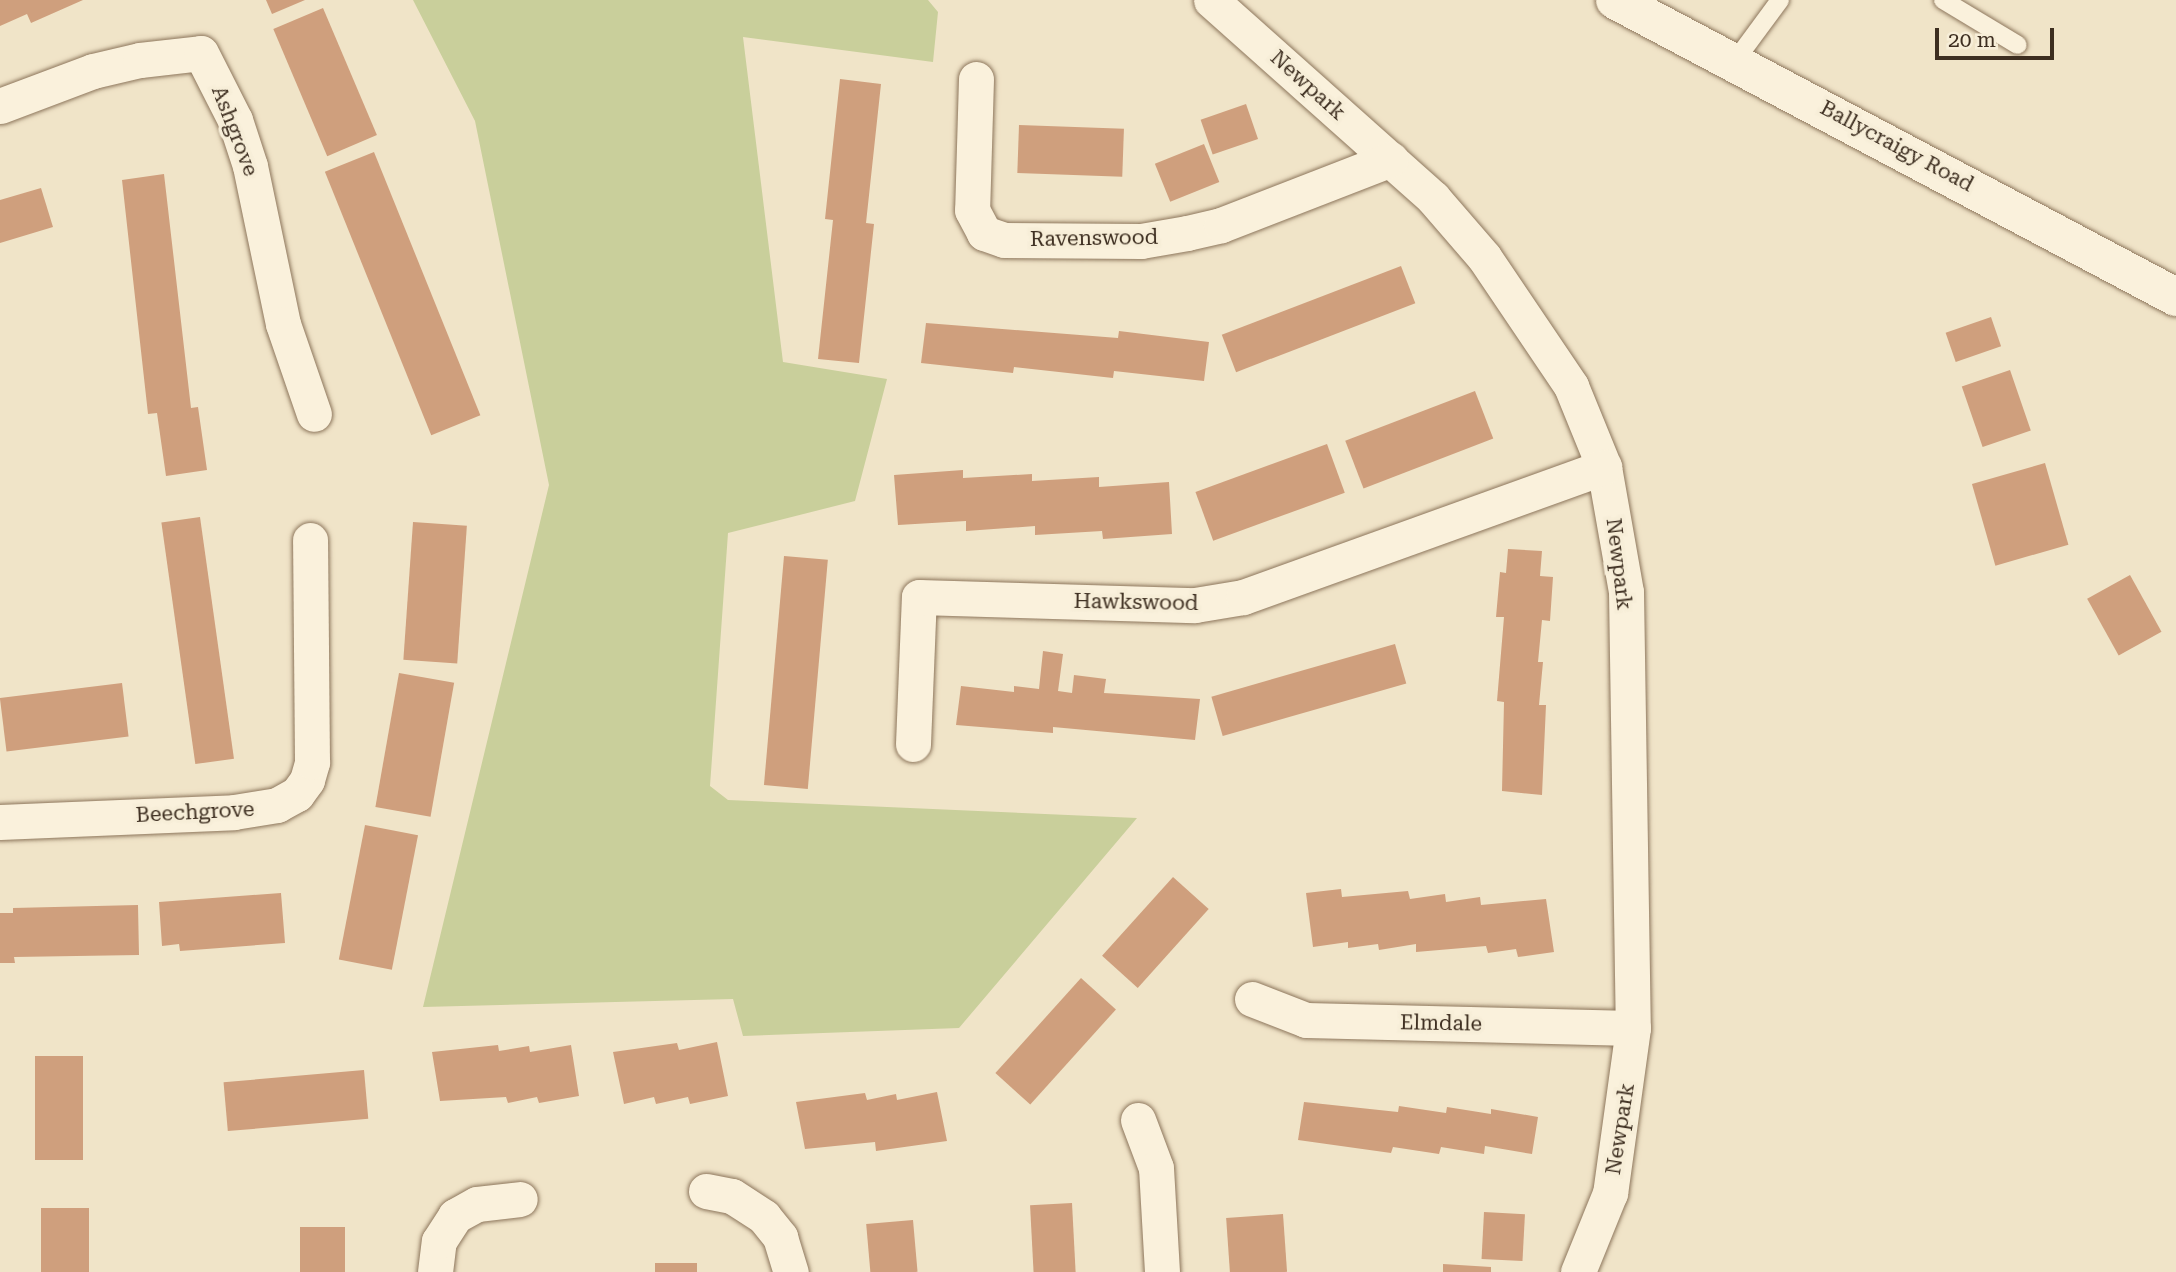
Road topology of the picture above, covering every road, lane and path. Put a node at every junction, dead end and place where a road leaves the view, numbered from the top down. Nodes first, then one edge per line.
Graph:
1 (1211, 0) edge
2 (1615, 0) edge
3 (1780, 0) edge
4 (1943, 0) edge
5 (2018, 45) dead end
6 (1735, 61) junction
7 (976, 79) dead end
8 (0, 106) edge
9 (1391, 159) junction
10 (2176, 297) edge
11 (314, 414) dead end
12 (1604, 467) junction
13 (310, 540) dead end
14 (914, 744) dead end
15 (0, 822) edge
16 (1252, 999) dead end
17 (1633, 1028) junction
18 (1138, 1120) dead end
19 (706, 1191) dead end
20 (520, 1199) dead end
21 (435, 1272) edge
22 (791, 1272) edge
23 (1161, 1272) edge
24 (1578, 1272) edge

1 - 9 street, Newpark
2 - 6 main road, Ballycraigy Road
3 - 6 lane
4 - 5 lane
6 - 10 main road, Ballycraigy Road
7 - 9 street, Ravenswood
8 - 11 street, Ashgrove
9 - 12 street, Newpark
12 - 14 street, Hawkswood
12 - 17 street, Newpark
13 - 15 street, Beechgrove
16 - 17 street, Elmdale
17 - 24 street, Newpark
18 - 23 street
19 - 22 street
20 - 21 street

